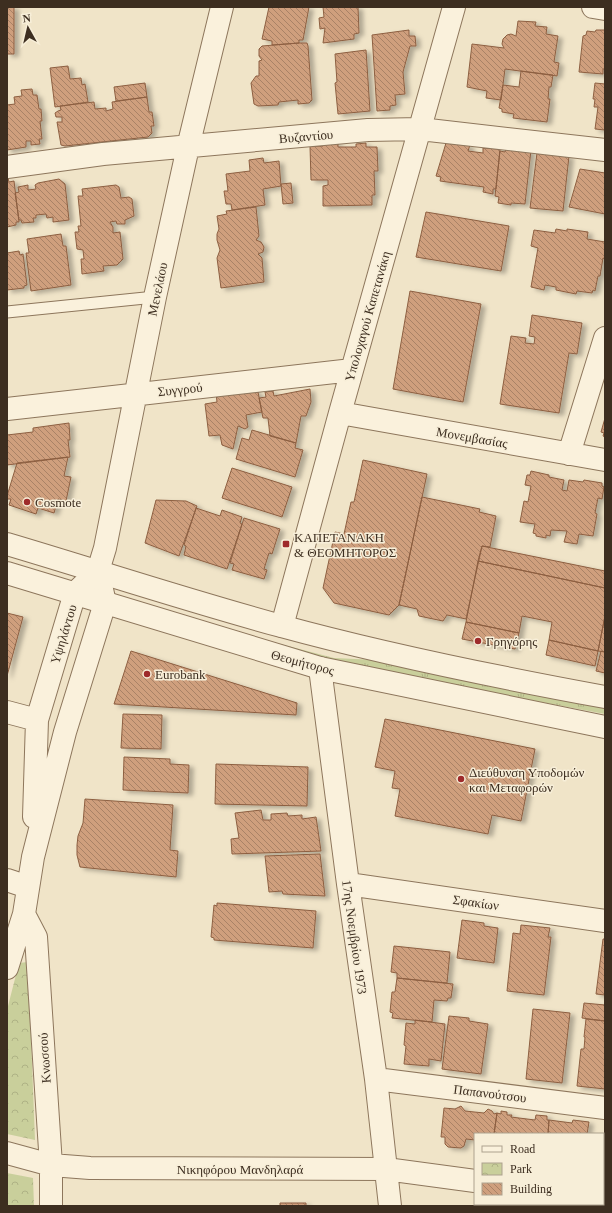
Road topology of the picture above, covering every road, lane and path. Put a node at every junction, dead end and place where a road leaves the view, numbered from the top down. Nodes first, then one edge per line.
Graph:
1 (222, 7) edge
2 (454, 7) edge
3 (593, 7) edge
4 (605, 8) edge
5 (420, 129) junction
6 (188, 147) junction
7 (605, 150) edge
8 (7, 166) edge
9 (155, 297) junction
10 (7, 312) edge
11 (605, 338) edge
12 (352, 370) junction
13 (137, 394) junction
14 (7, 409) edge
15 (340, 413) junction
16 (568, 454) junction
17 (605, 460) edge
18 (7, 544) edge
19 (98, 571) junction
20 (7, 573) edge
21 (75, 593) junction
22 (105, 603) junction
23 (282, 626) junction
24 (320, 668) junction
25 (605, 697) edge
26 (7, 712) edge
27 (37, 720) junction
28 (605, 727) edge
29 (33, 857) junction
30 (7, 880) edge
31 (348, 884) junction
32 (28, 887) junction
33 (24, 914) junction
34 (605, 921) edge
35 (7, 968) edge
36 (376, 1079) junction
37 (605, 1108) edge
38 (7, 1153) edge
39 (51, 1165) junction
40 (386, 1169) junction
41 (474, 1181) edge
42 (51, 1206) edge
43 (390, 1206) edge

1 - 6 street, Μενελάου
2 - 5 street, Υπολοχαγού Καπετανάκη
3 - 4 street
5 - 6 street, Βυζαντίου
5 - 7 street, Βυζαντίου
5 - 12 street, Υπολοχαγού Καπετανάκη
6 - 8 street, Βυζαντίου
6 - 9 street, Μενελάου
9 - 10 lane
9 - 13 street, Μενελάου
11 - 16 street
12 - 13 street, Συγγρού
12 - 15 street, Υπολοχαγού Καπετανάκη
13 - 14 street, Συγγρού
13 - 19 street, Μενελάου
15 - 16 street, Μονεμβασίας
15 - 23 street, Υπολοχαγού Καπετανάκη
16 - 17 street, Μονεμβασίας
18 - 19 street
19 - 21 street, Υψηλάντου
19 - 22 street, Υψηλάντου
19 - 23 street
20 - 21 street, Θεομήτορος
21 - 22 street, Θεομήτορος
21 - 27 street, Υψηλάντου
22 - 24 street, Θεομήτορος
22 - 29 street, Υψηλάντου
23 - 25 street
24 - 28 street, Θεομήτορος
24 - 31 street, 17ης Νοεμβρίου 1973
26 - 27 street
27 - 29 street, Υψηλάντου
29 - 32 street, Υψηλάντου
30 - 32 street
31 - 34 street, Σφακίων
31 - 36 street, 17ης Νοεμβρίου 1973
32 - 33 street, Υψηλάντου
33 - 35 street, Υψηλάντου
33 - 39 street, Κνωσσού
36 - 37 street, Παπανούτσου
36 - 40 street, 17ης Νοεμβρίου 1973
38 - 39 street, Νικηφόρου Μανδηλαρά
39 - 40 street, Νικηφόρου Μανδηλαρά
39 - 42 street, Κνωσσού
40 - 41 street, Νικηφόρου Μανδηλαρά
40 - 43 street, 17ης Νοεμβρίου 1973

